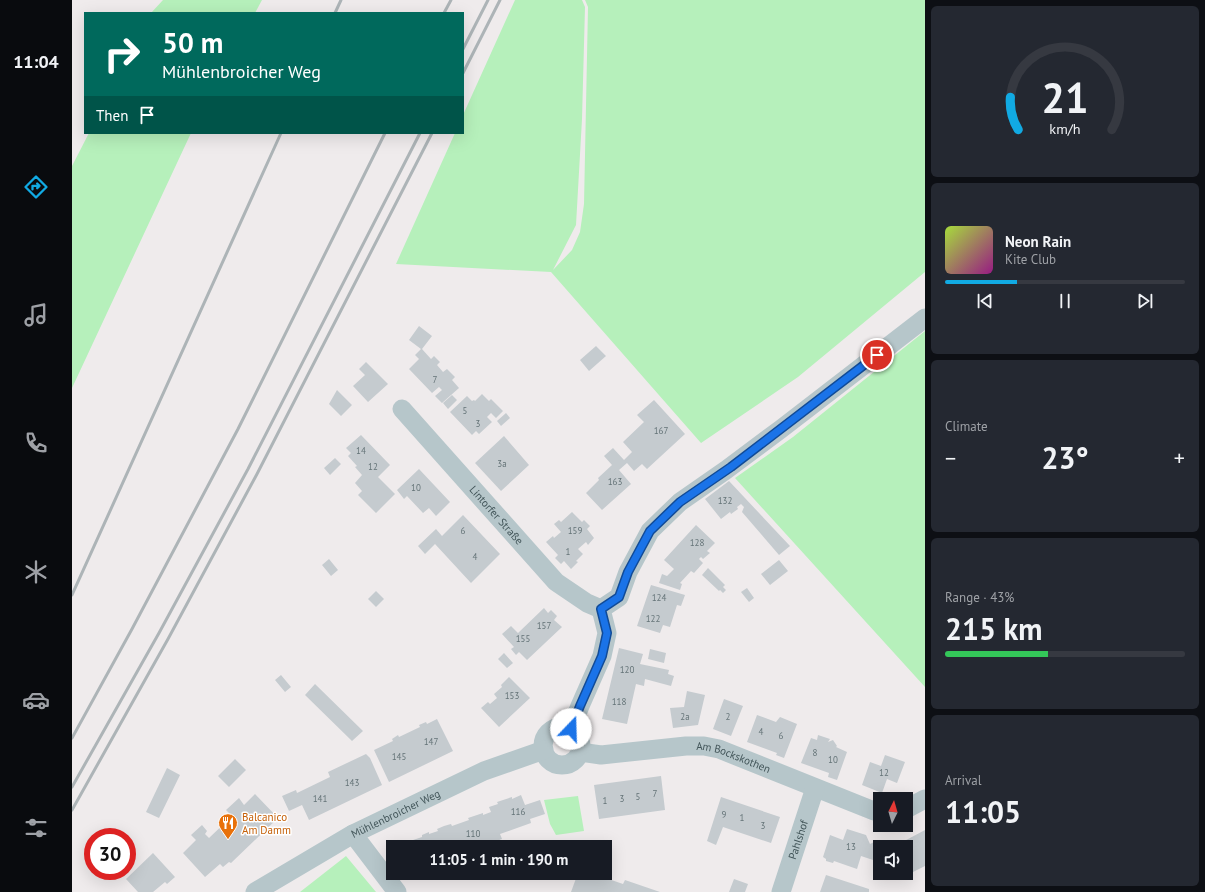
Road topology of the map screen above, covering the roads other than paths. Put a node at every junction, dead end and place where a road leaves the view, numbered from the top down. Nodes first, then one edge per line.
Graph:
1 (925, 318) edge
2 (402, 409) dead end
3 (601, 609) junction
4 (571, 729) junction
5 (544, 750) junction
6 (580, 752) junction
7 (815, 788) junction
8 (925, 800) edge
9 (913, 806) edge
10 (873, 811) edge
11 (353, 834) junction
12 (255, 892) edge
13 (397, 892) edge
14 (781, 892) edge

1 - 3 street
2 - 3 street, Lintorfer Straße
3 - 4 street
4 - 5 street
4 - 6 street
5 - 6 street
5 - 11 street, Mühlenbroicher Weg
6 - 7 street, Am Bockskothen
7 - 10 street, Am Bockskothen
7 - 14 street, Pahlshof
8 - 9 street
11 - 12 street, Mühlenbroicher Weg
11 - 13 street

